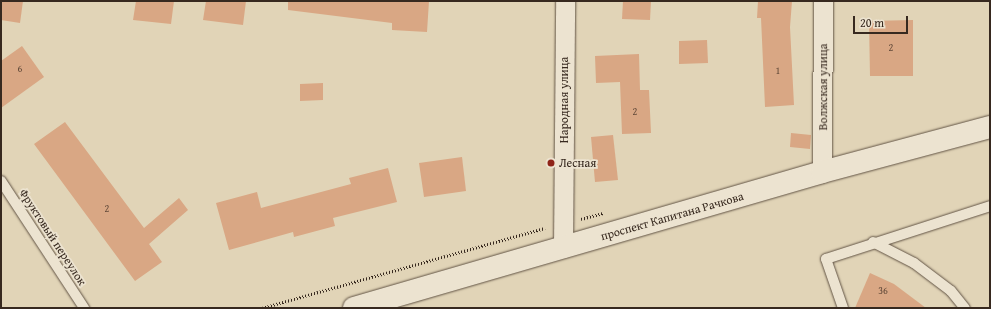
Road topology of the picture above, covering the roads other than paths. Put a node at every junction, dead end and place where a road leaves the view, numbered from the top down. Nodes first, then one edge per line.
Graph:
1 (565, 1) edge
2 (823, 1) edge
3 (990, 127) edge
4 (822, 172) junction
5 (1, 181) edge
6 (990, 206) edge
7 (873, 242) junction
8 (563, 248) junction
9 (84, 308) edge
10 (354, 308) edge
11 (843, 308) edge
12 (965, 308) edge

1 - 8 street, Народная улица
2 - 4 street, Волжская улица
3 - 4 street, проспект Капитана Рачкова
4 - 8 street, проспект Капитана Рачкова
5 - 9 lane, Фруктовый переулок
6 - 7 lane
7 - 11 lane
7 - 12 lane
8 - 10 street, проспект Капитана Рачкова

